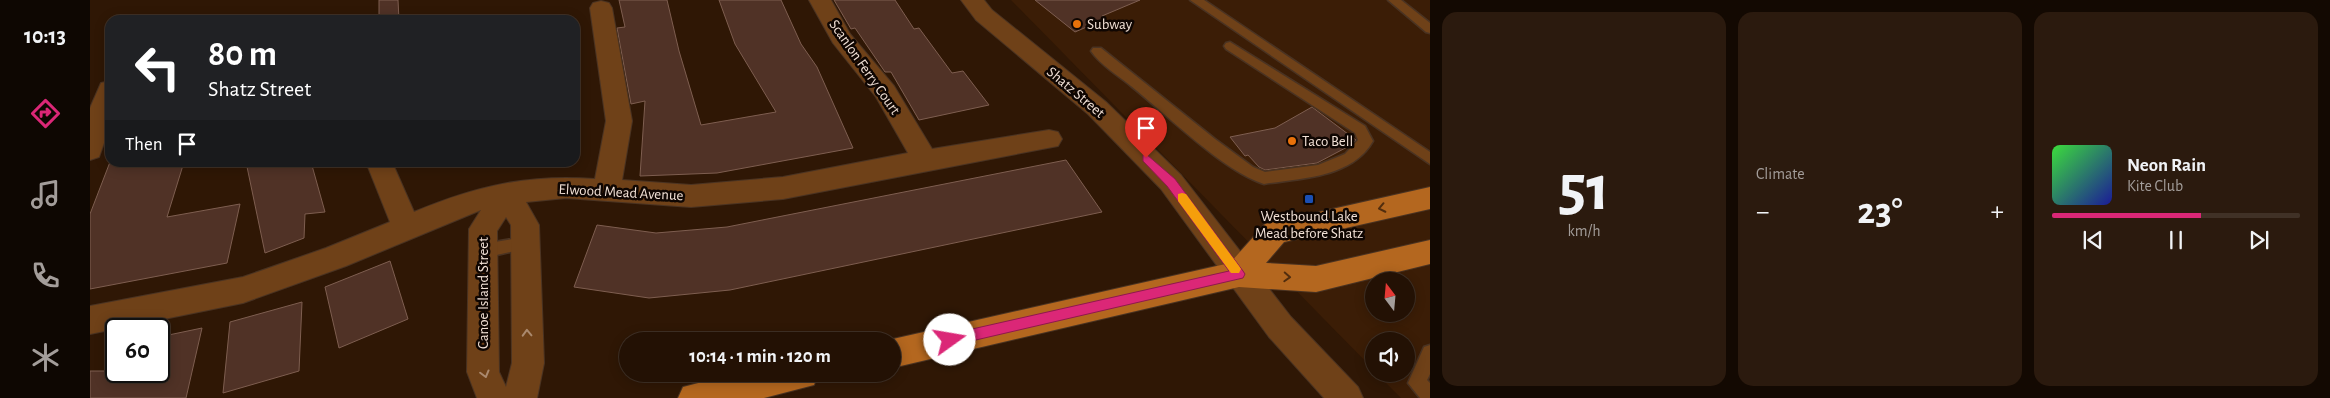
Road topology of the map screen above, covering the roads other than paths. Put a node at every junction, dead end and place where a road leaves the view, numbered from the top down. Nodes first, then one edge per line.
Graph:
1 (820, 0) edge
2 (972, 0) edge
3 (1196, 0) edge
4 (1394, 0) edge
5 (601, 8) dead end
6 (1430, 29) edge
7 (1230, 46) dead end
8 (1097, 51) dead end
9 (105, 99) edge
10 (1049, 139) dead end
11 (90, 150) edge
12 (1430, 159) edge
13 (925, 160) junction
14 (381, 167) edge
15 (607, 189) junction
16 (507, 193) junction
17 (1430, 198) edge
18 (406, 226) junction
19 (524, 243) junction
20 (483, 251) junction
21 (1430, 252) edge
22 (1239, 274) junction
23 (90, 320) edge
24 (901, 351) edge
25 (1430, 353) edge
26 (766, 382) edge
27 (1430, 395) edge
28 (494, 398) edge
29 (520, 398) edge
30 (695, 398) edge
31 (1346, 398) edge

1 - 13 street, Scanlon Ferry Court
2 - 22 street, Shatz Street
3 - 12 lane
4 - 6 lane
5 - 15 street
7 - 8 lane
9 - 11 street
10 - 13 street, Elwood Mead Avenue
13 - 15 street, Elwood Mead Avenue
14 - 18 street
15 - 16 street, Elwood Mead Avenue
16 - 18 street, Elwood Mead Avenue
16 - 19 street
16 - 20 street, Canoe Island Street
17 -> 22 main road
18 - 23 street, Elwood Mead Avenue
19 - 20 lane
29 -> 19 street
20 -> 28 street, Canoe Island Street
22 -> 21 main road
22 - 24 main road
22 - 31 street, Shatz Street
25 - 27 lane
26 - 30 main road

